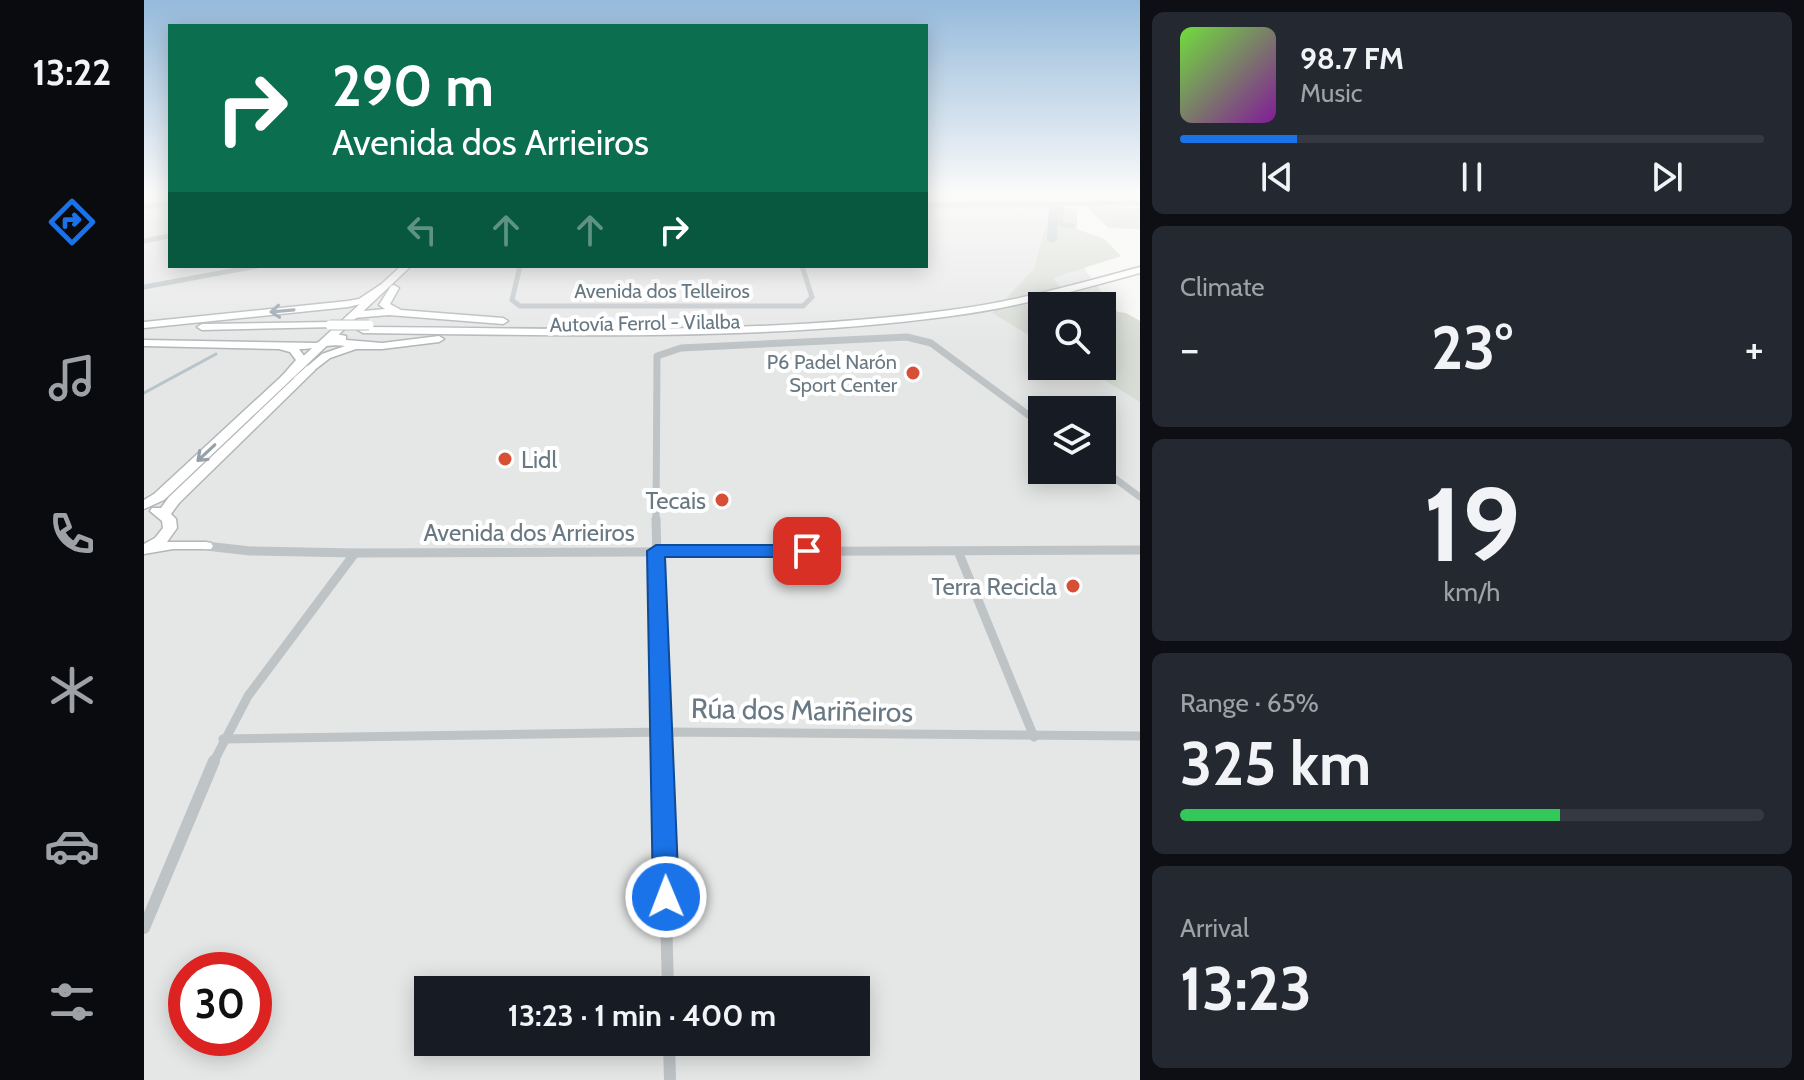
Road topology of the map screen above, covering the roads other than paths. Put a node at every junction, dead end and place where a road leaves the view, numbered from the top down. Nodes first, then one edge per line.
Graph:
1 (1140, 260) edge
2 (246, 268) edge
3 (404, 268) edge
4 (414, 268) edge
5 (520, 268) edge
6 (803, 268) edge
7 (1140, 270) edge
8 (144, 287) edge
9 (389, 287) junction
10 (335, 306) junction
11 (401, 313) junction
12 (362, 317) junction
13 (583, 324) junction
14 (806, 327) junction
15 (144, 331) edge
16 (334, 335) junction
17 (144, 343) edge
18 (216, 344) junction
19 (321, 345) junction
20 (368, 345) junction
21 (294, 377) junction
22 (1028, 415) edge
23 (1116, 479) edge
24 (1140, 497) edge
25 (144, 508) edge
26 (167, 521) junction
27 (206, 546) junction
28 (144, 550) edge
29 (1140, 550) edge
30 (656, 551) junction
31 (958, 551) junction
32 (355, 553) junction
33 (664, 732) junction
34 (1140, 736) edge
35 (1034, 737) junction
36 (223, 739) junction
37 (144, 928) edge
38 (668, 976) edge
39 (669, 1056) edge
40 (670, 1080) edge

1 - 13 highway, Autovía Ferrol - Vilalba
2 - 8 street
3 - 9 highway
4 - 9 highway
5 - 6 street, Avenida dos Telleiros
7 - 14 highway, Autovía Ferrol - Vilalba
9 - 10 highway
9 - 11 highway
9 - 12 highway
10 - 12 highway
10 -> 15 highway
11 - 12 highway
11 - 13 highway
12 - 13 highway, Autovía Ferrol - Vilalba
12 - 14 highway, Autovía Ferrol - Vilalba
12 - 16 highway
12 - 16 highway, Autovía Ferrol - Vilalba, bridge
14 - 20 highway
15 - 16 highway, Autovía Ferrol - Vilalba
16 - 19 highway
16 - 20 highway
16 - 21 highway
17 - 18 highway
18 - 19 highway
18 - 21 highway
19 - 21 highway
20 - 21 highway
21 -> 25 highway
21 - 26 highway
22 - 30 street
23 - 24 street
25 - 26 highway
26 - 27 highway
26 - 28 highway
27 - 28 highway
27 - 32 street, Avenida dos Arrieiros
29 - 31 street, Avenida dos Arrieiros
30 - 31 street, Avenida dos Arrieiros
30 - 32 street, Avenida dos Arrieiros
30 - 33 street
31 - 35 street
32 - 36 street
33 - 35 street, Rúa dos Mariñeiros
33 - 36 street, Rúa dos Mariñeiros
33 - 38 street
34 - 35 street, Rúa dos Mariñeiros
36 - 37 street
39 - 40 street

